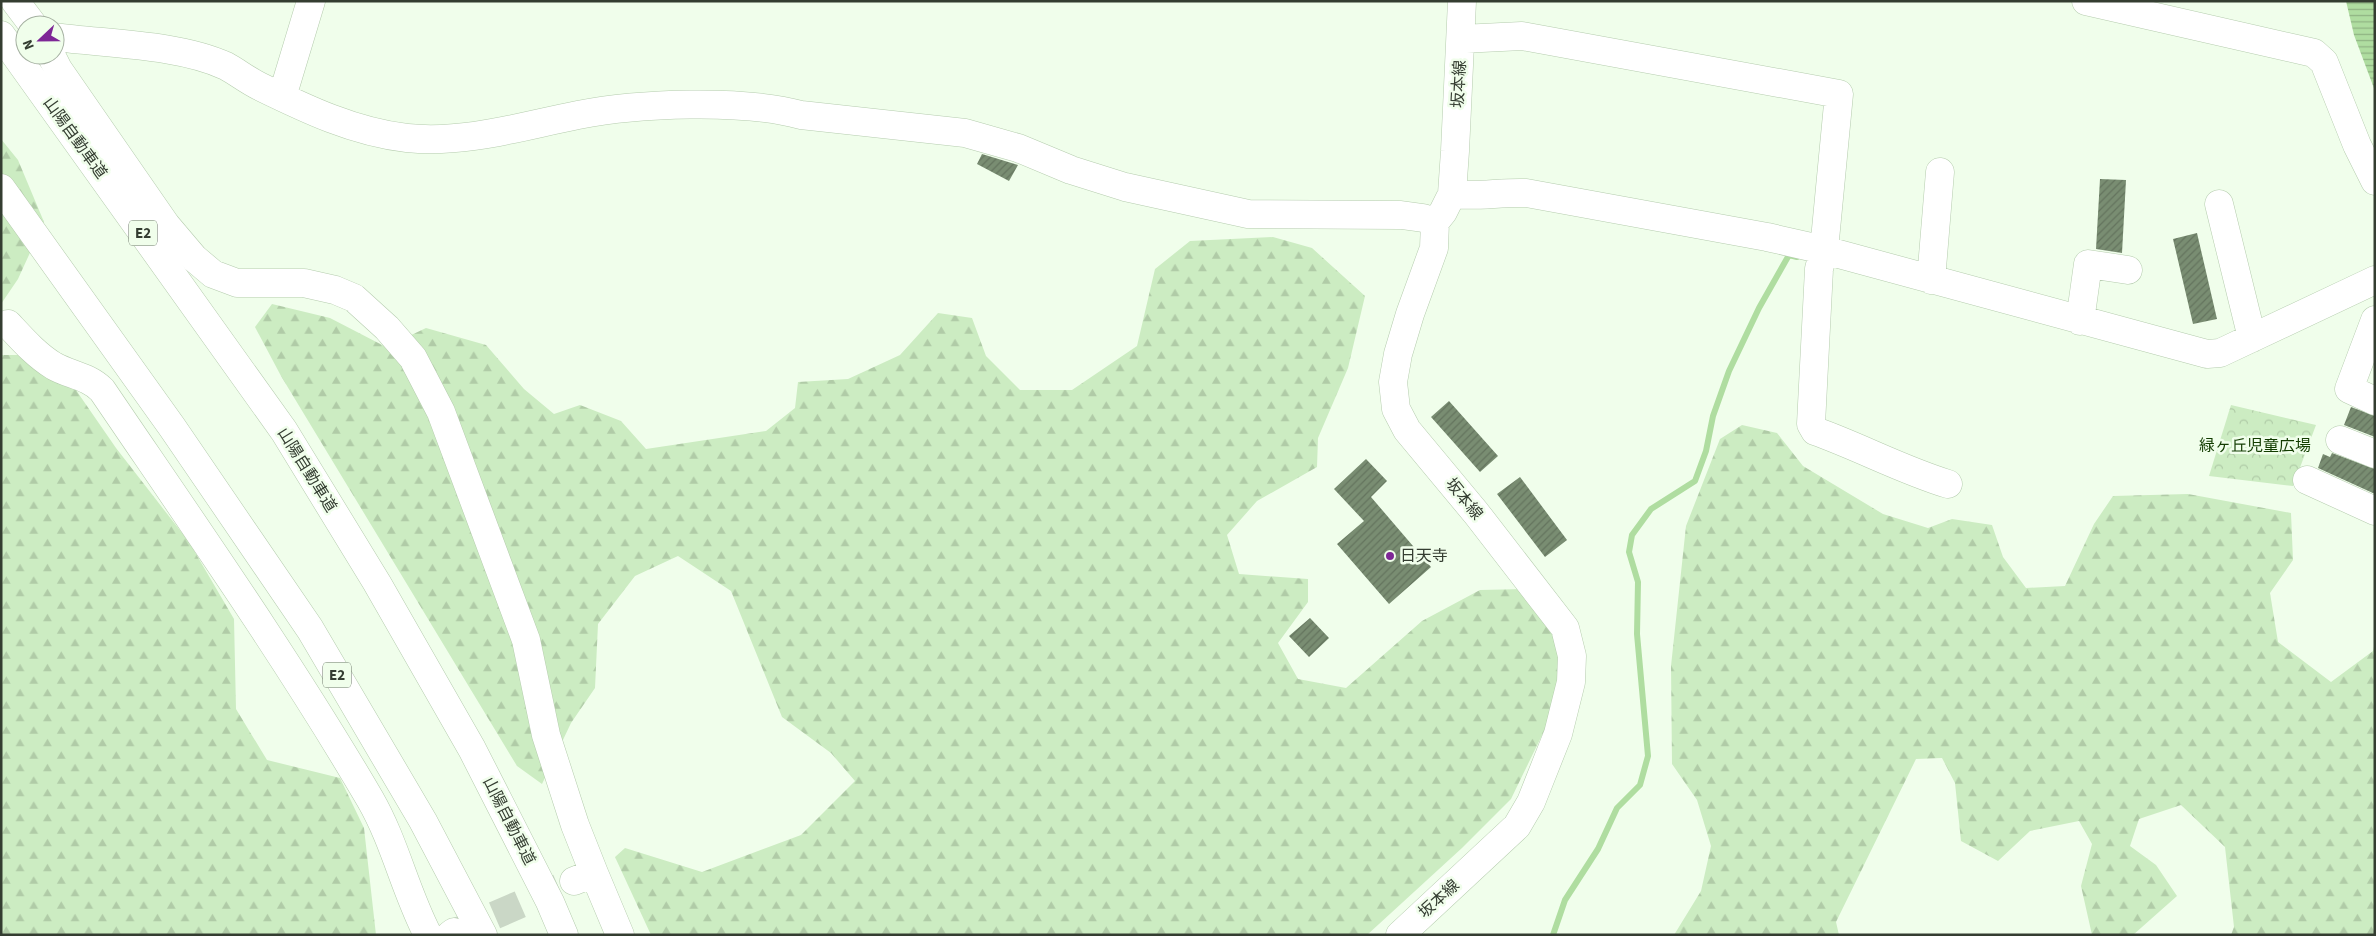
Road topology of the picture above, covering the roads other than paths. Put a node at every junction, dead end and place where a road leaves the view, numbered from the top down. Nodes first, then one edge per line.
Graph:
1 (15, 1) edge
2 (311, 1) edge
3 (1462, 1) edge
4 (2086, 1) edge
5 (26, 15) edge
6 (1, 35) edge
7 (65, 38) edge
8 (1461, 39) junction
9 (58, 65) edge
10 (282, 97) junction
11 (1940, 172) dead end
12 (2375, 181) edge
13 (1, 188) edge
14 (1452, 194) junction
15 (2219, 204) dead end
16 (1435, 222) junction
17 (1822, 259) junction
18 (2128, 270) dead end
19 (1931, 280) junction
20 (2375, 280) edge
21 (2375, 320) edge
22 (2080, 321) junction
23 (8, 324) dead end
24 (2252, 338) junction
25 (2375, 401) edge
26 (2340, 440) dead end
27 (2375, 454) edge
28 (2306, 480) dead end
29 (1948, 484) dead end
30 (2375, 511) edge
31 (444, 934) edge
32 (483, 935) edge
33 (564, 935) edge
34 (620, 935) edge
35 (1400, 935) edge

1 - 5 main road
2 - 10 main road
3 - 8 main road, 坂本線
4 - 12 main road
6 - 33 main road, 山陽自動車道 / E2
7 - 10 main road
8 - 14 main road, 坂本線
8 - 17 main road
9 - 34 main road
10 - 16 main road
11 - 19 main road
13 - 32 main road, E2
14 - 16 main road, 坂本線
14 - 17 main road
15 - 24 main road
16 - 35 main road, 坂本線
17 - 19 main road
17 - 29 main road
18 - 22 main road
19 - 22 main road
20 - 24 main road
21 - 25 main road
22 - 24 main road
23 - 31 main road
26 - 27 main road
28 - 30 main road

